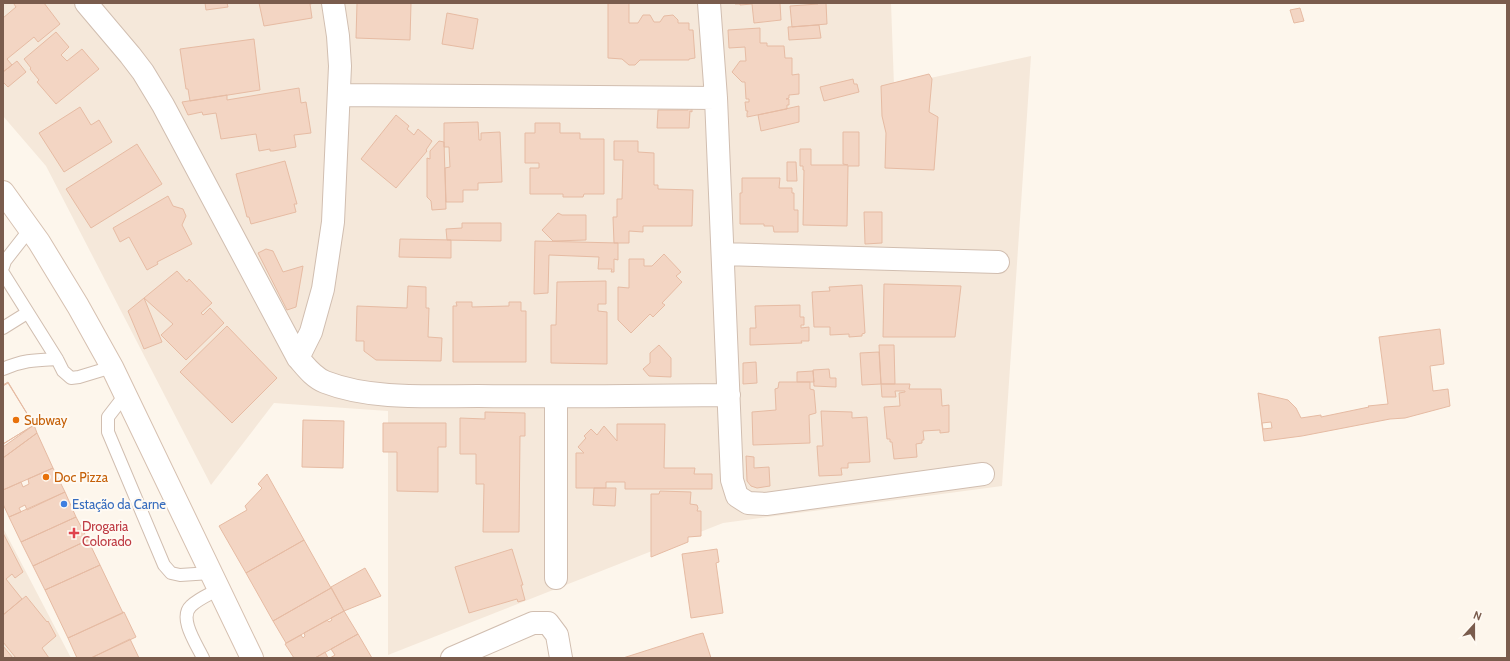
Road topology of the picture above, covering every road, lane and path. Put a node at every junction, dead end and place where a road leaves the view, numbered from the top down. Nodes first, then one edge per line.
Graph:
1 (86, 3) edge
2 (333, 3) edge
3 (709, 3) edge
4 (339, 94) junction
5 (716, 98) junction
6 (3, 192) edge
7 (30, 229) junction
8 (723, 254) junction
9 (998, 262) dead end
10 (3, 267) edge
11 (3, 273) edge
12 (27, 312) junction
13 (3, 328) edge
14 (298, 358) junction
15 (57, 359) junction
16 (112, 367) junction
17 (3, 369) edge
18 (125, 395) junction
19 (729, 395) junction
20 (556, 397) junction
21 (983, 474) dead end
22 (556, 578) dead end
23 (215, 581) junction
24 (203, 658) edge
25 (252, 658) edge
26 (452, 658) edge
27 (561, 658) edge

1 - 14 street
2 - 4 street
3 - 5 street
4 - 5 street
4 - 14 street
5 - 8 street
6 - 7 street
7 - 10 lane
7 - 16 street
8 - 9 street
8 - 19 street
11 - 12 lane
12 - 13 lane
12 - 15 lane
14 - 20 street
15 - 16 lane
15 - 17 lane
16 - 18 street
18 - 23 street
18 - 23 lane
19 - 20 street
19 - 21 street
20 - 22 street
23 - 24 lane
23 - 25 street
26 - 27 street

